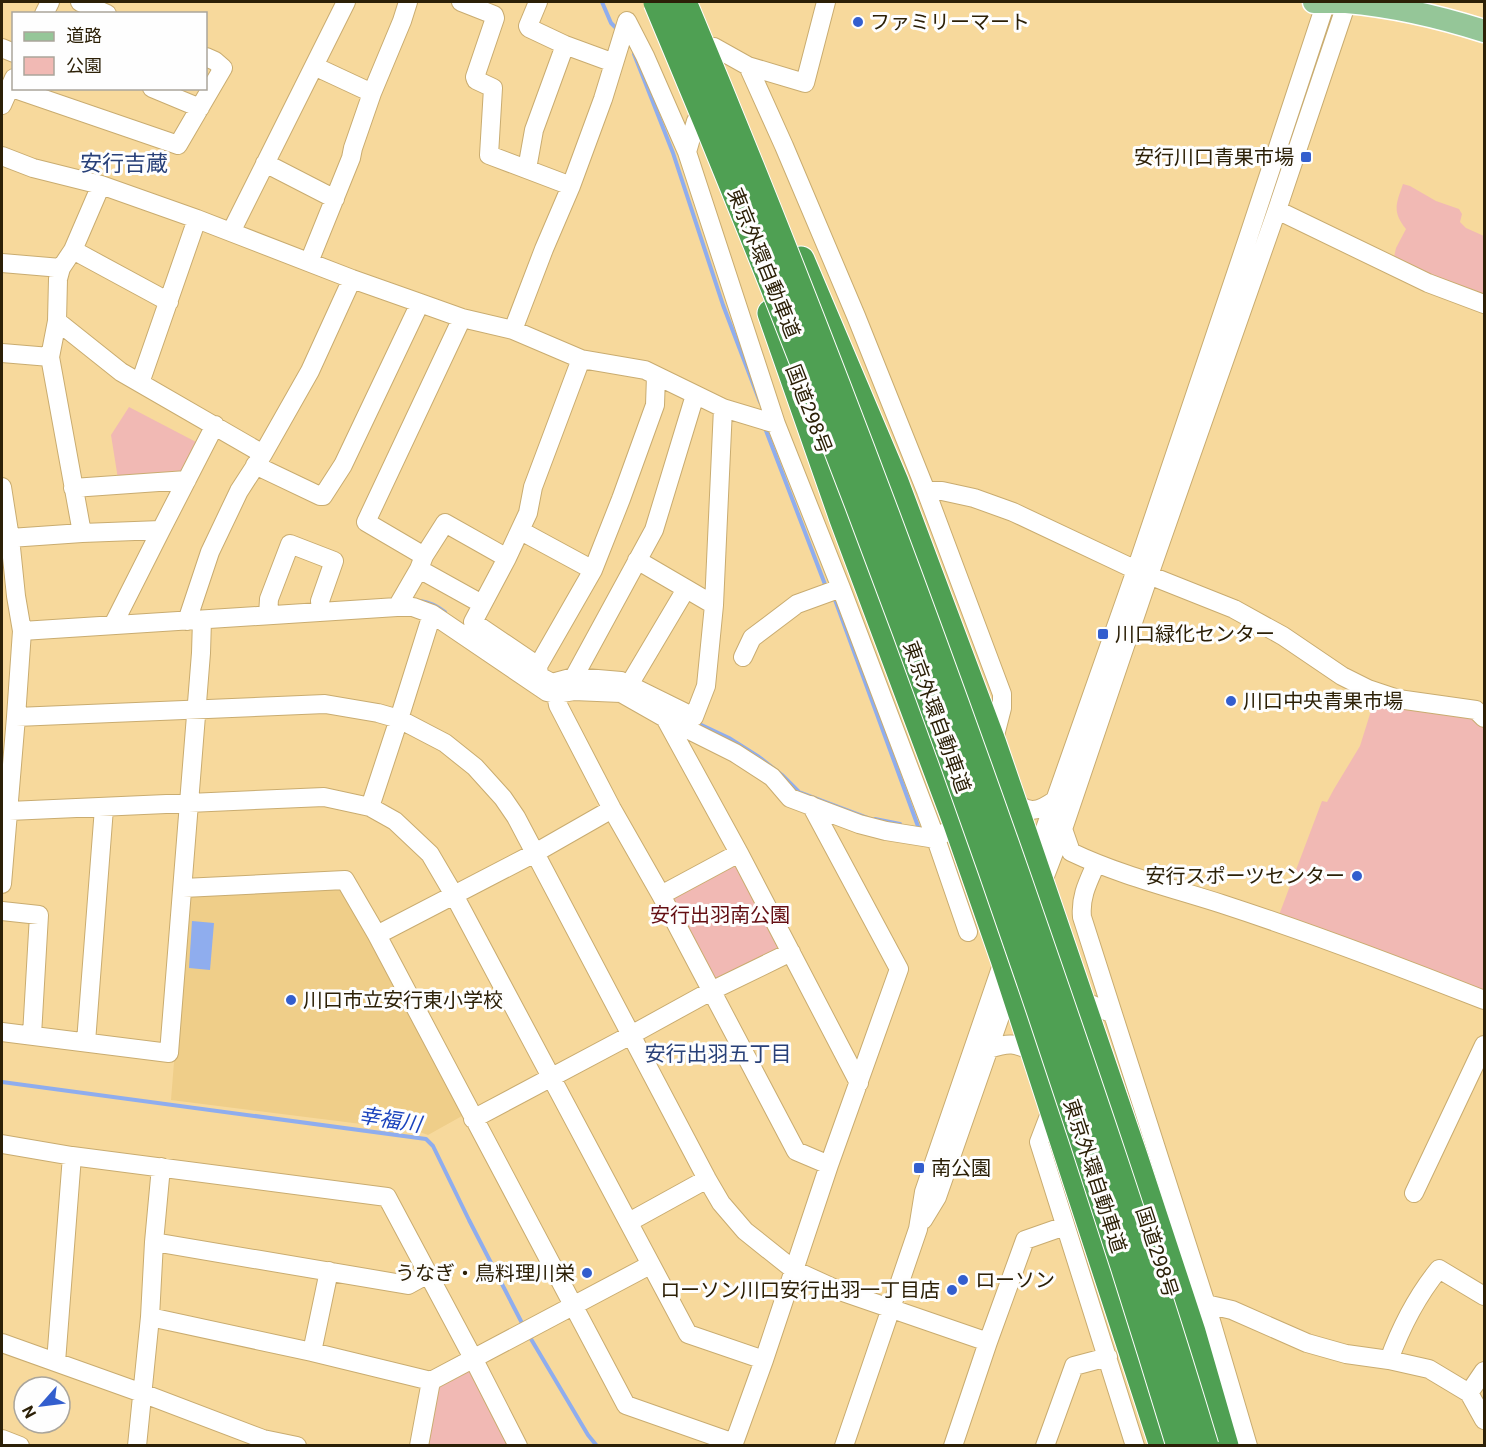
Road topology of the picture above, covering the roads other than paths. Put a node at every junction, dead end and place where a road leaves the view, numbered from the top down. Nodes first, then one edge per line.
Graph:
1 (80, 2) edge
2 (346, 2) edge
3 (408, 2) edge
4 (461, 2) edge
5 (538, 2) edge
6 (646, 2) edge
7 (657, 2) edge
8 (683, 2) edge
9 (695, 2) edge
10 (826, 2) edge
11 (1314, 2) edge
12 (1336, 2) edge
13 (102, 12) edge
14 (1485, 31) edge
15 (566, 45) junction
16 (714, 47) junction
17 (207, 57) edge
18 (614, 63) junction
19 (314, 66) junction
20 (748, 66) junction
21 (11, 82) edge
22 (32, 90) edge
23 (157, 90) edge
24 (372, 93) junction
25 (2, 105) edge
26 (200, 108) junction
27 (696, 121) junction
28 (687, 152) junction
29 (2, 156) edge
30 (265, 164) junction
31 (527, 169) junction
32 (101, 185) junction
33 (571, 186) junction
34 (335, 199) junction
35 (1277, 210) junction
36 (197, 219) junction
37 (231, 231) junction
38 (72, 250) junction
39 (309, 262) junction
40 (2, 263) edge
41 (61, 268) junction
42 (352, 279) junction
43 (762, 285) junction
44 (169, 302) junction
45 (420, 303) junction
46 (1485, 303) edge
47 (462, 318) junction
48 (57, 321) junction
49 (513, 330) junction
50 (2, 353) edge
51 (50, 357) junction
52 (581, 359) junction
53 (656, 376) junction
54 (140, 383) junction
55 (695, 395) junction
56 (723, 408) junction
57 (776, 424) junction
58 (215, 425) junction
59 (259, 460) junction
60 (187, 480) junction
61 (2, 487) edge
62 (73, 488) junction
63 (926, 491) junction
64 (3, 508) edge
65 (161, 530) junction
66 (520, 531) junction
67 (82, 533) junction
68 (10, 538) junction
69 (507, 558) junction
70 (637, 560) junction
71 (422, 562) junction
72 (593, 570) junction
73 (1143, 573) junction
74 (841, 588) junction
75 (686, 589) junction
76 (9, 595) edge
77 (482, 604) junction
78 (714, 605) junction
79 (398, 607) junction
80 (321, 612) junction
81 (432, 614) junction
82 (267, 615) junction
83 (194, 620) junction
84 (113, 625) junction
85 (22, 631) junction
86 (743, 657) dead end
87 (10, 664) edge
88 (538, 666) junction
89 (629, 685) junction
90 (568, 687) junction
91 (196, 710) junction
92 (16, 717) junction
93 (665, 718) junction
94 (1485, 718) edge
95 (399, 719) junction
96 (992, 756) junction
97 (951, 787) dead end
98 (1011, 798) junction
99 (1055, 800) junction
100 (188, 802) junction
101 (811, 806) junction
102 (370, 807) junction
103 (104, 808) junction
104 (612, 809) junction
105 (9, 811) junction
106 (1063, 829) junction
107 (946, 831) junction
108 (3, 852) edge
109 (535, 853) junction
110 (739, 853) junction
111 (1096, 864) junction
112 (1037, 874) junction
113 (2, 884) edge
114 (183, 888) junction
115 (454, 895) junction
116 (661, 895) junction
117 (2, 911) edge
118 (968, 932) dead end
119 (377, 935) junction
120 (791, 952) junction
121 (1008, 971) junction
122 (711, 991) junction
123 (1079, 999) junction
124 (1485, 1000) edge
125 (1113, 1014) junction
126 (2, 1032) edge
127 (32, 1035) junction
128 (631, 1035) junction
129 (86, 1042) junction
130 (1485, 1045) edge
131 (989, 1049) junction
132 (1034, 1052) junction
133 (1093, 1060) dead end
134 (551, 1077) junction
135 (860, 1083) junction
136 (1053, 1095) junction
137 (473, 1119) junction
138 (2, 1144) edge
139 (72, 1156) junction
140 (829, 1165) junction
141 (161, 1167) junction
142 (707, 1179) junction
143 (1414, 1193) dead end
144 (629, 1222) junction
145 (1065, 1226) junction
146 (918, 1229) junction
147 (154, 1242) junction
148 (650, 1265) junction
149 (794, 1270) junction
150 (329, 1271) junction
151 (428, 1274) junction
152 (1485, 1296) edge
153 (1206, 1304) junction
154 (573, 1306) junction
155 (890, 1310) junction
156 (150, 1317) junction
157 (988, 1342) junction
158 (2, 1343) edge
159 (312, 1352) junction
160 (1108, 1357) junction
161 (473, 1358) junction
162 (764, 1360) junction
163 (1389, 1360) junction
164 (56, 1362) junction
165 (1485, 1371) edge
166 (431, 1381) junction
167 (142, 1392) junction
168 (1469, 1393) junction
169 (1485, 1419) edge
170 (2, 1439) edge
171 (263, 1442) edge
172 (20, 1446) edge
173 (137, 1446) edge
174 (297, 1446) edge
175 (419, 1446) edge
176 (518, 1446) edge
177 (844, 1446) edge
178 (953, 1446) edge
179 (1045, 1446) edge
180 (1135, 1446) edge
181 (1163, 1446) edge
182 (1169, 1446) edge
183 (1180, 1446) edge
184 (1205, 1446) edge
185 (1218, 1446) edge
186 (1225, 1446) edge
187 (1248, 1446) edge

1 - 13 street
2 - 19 street
3 - 24 street
4 - 31 street
5 - 15 street
6 - 27 highway, 国道298号
7 - 183 highway, 東京外環自動車道, bridge
8 - 184 highway, 東京外環自動車道, bridge
9 - 16 highway
10 - 20 street
11 - 12 main road
12 - 14 main road
12 - 35 street
12 - 73 street
15 - 18 street
15 - 31 street
16 - 20 street
16 - 96 highway
17 - 26 street
18 - 28 street
18 - 33 street
19 - 24 street
19 - 30 street
20 - 63 street
21 - 25 street
22 - 26 street
23 - 26 street
24 - 34 street
27 - 28 street
27 - 43 highway, 国道298号
28 - 57 street
29 - 32 street
30 - 34 street
30 - 37 street
31 - 33 street
32 - 36 street
32 - 38 street
33 - 49 street
34 - 39 street
35 - 46 street
35 - 73 street
36 - 37 street
36 - 44 street
37 - 39 street
38 - 41 street
38 - 44 street
39 - 42 street
40 - 41 street
41 - 48 street
42 - 45 street
42 - 59 street
43 - 97 highway, 国道298号
43 - 107 highway
44 - 54 street
45 - 47 street
45 - 59 street
47 - 49 street
47 - 71 street
48 - 51 street
48 - 54 street
49 - 52 street
50 - 51 street
51 - 62 street
52 - 53 street
52 - 66 street
53 - 55 street
53 - 72 street
54 - 58 street
55 - 56 street
55 - 70 street
56 - 57 street
56 - 78 street
57 - 74 street
58 - 59 street
58 - 60 street
59 - 83 street
60 - 62 street
60 - 65 street
61 - 64 street
62 - 67 street
63 - 73 street
63 - 96 street
64 - 68 street
65 - 67 street
65 - 84 street
66 - 69 street
66 - 72 street
67 - 68 street
68 - 76 street
69 - 71 street
69 - 77 street
70 - 75 street
70 - 90 street
71 - 77 street
71 - 79 street
72 - 88 street
73 - 94 street
73 - 99 street
73 - 106 street
74 - 86 street
74 - 107 street
75 - 78 street
75 - 89 street
76 - 85 street
77 - 88 street
78 - 89 street
79 - 80 street
79 - 81 street
80 - 82 street
80 - 82 street
81 - 90 street
81 - 95 street
82 - 83 street
83 - 84 street
83 - 91 street
84 - 85 street
85 - 87 street
87 - 92 street
88 - 90 street
89 - 90 street
90 - 93 street
90 - 104 street
91 - 92 street
91 - 95 street
91 - 100 street
92 - 105 street
93 - 101 street
93 - 110 street
95 - 102 street
95 - 109 street
96 - 98 highway
98 - 99 street
98 - 112 highway
99 - 112 street
100 - 102 street
100 - 103 street
100 - 114 street
101 - 107 street
101 - 135 street
102 - 115 street
103 - 105 street
103 - 129 street
104 - 109 street
104 - 116 street
105 - 108 street
106 - 111 street
106 - 112 street
107 - 118 street
107 - 121 highway
108 - 113 street
109 - 115 street
109 - 128 street
110 - 116 street
110 - 120 street
111 - 124 street
111 - 125 street
112 - 121 street
112 - 121 street
112 - 123 highway
114 - 119 street
114 - 129 street
115 - 119 street
115 - 134 street
116 - 122 street
117 - 127 street
119 - 137 street
120 - 122 street
120 - 135 street
121 - 131 street
121 - 132 highway
121 - 146 street
122 - 128 street
122 - 140 street
123 - 125 street
123 - 186 highway
125 - 153 street
126 - 127 street
127 - 129 street
128 - 134 street
128 - 142 street
130 - 143 street
131 - 132 street
131 - 146 street
132 - 136 highway
133 - 185 highway, 国道298号
134 - 137 street
134 - 144 street
135 - 140 street
136 - 145 street
136 - 181 highway
136 - 182 highway
137 - 154 street
138 - 139 street
139 - 141 street
139 - 164 street
140 - 149 street
141 - 147 street
141 - 151 street
142 - 144 street
142 - 149 street
144 - 148 street
145 - 157 street
145 - 160 street
146 - 155 street
147 - 150 street
147 - 156 street
148 - 154 street
148 - 162 street
149 - 155 street
149 - 162 street
150 - 151 street
150 - 159 street
151 - 161 street
152 - 163 street
153 - 163 street
153 - 187 street
154 - 161 street
154 - 162 street
155 - 157 street
155 - 177 street
156 - 159 street
156 - 167 street
157 - 178 street
158 - 164 street
159 - 166 street
160 - 179 street
160 - 180 street
161 - 166 street
161 - 176 street
163 - 168 street
164 - 167 street
165 - 168 street
166 - 175 street
167 - 171 street
167 - 173 street
168 - 169 street
170 - 172 street
171 - 174 street

